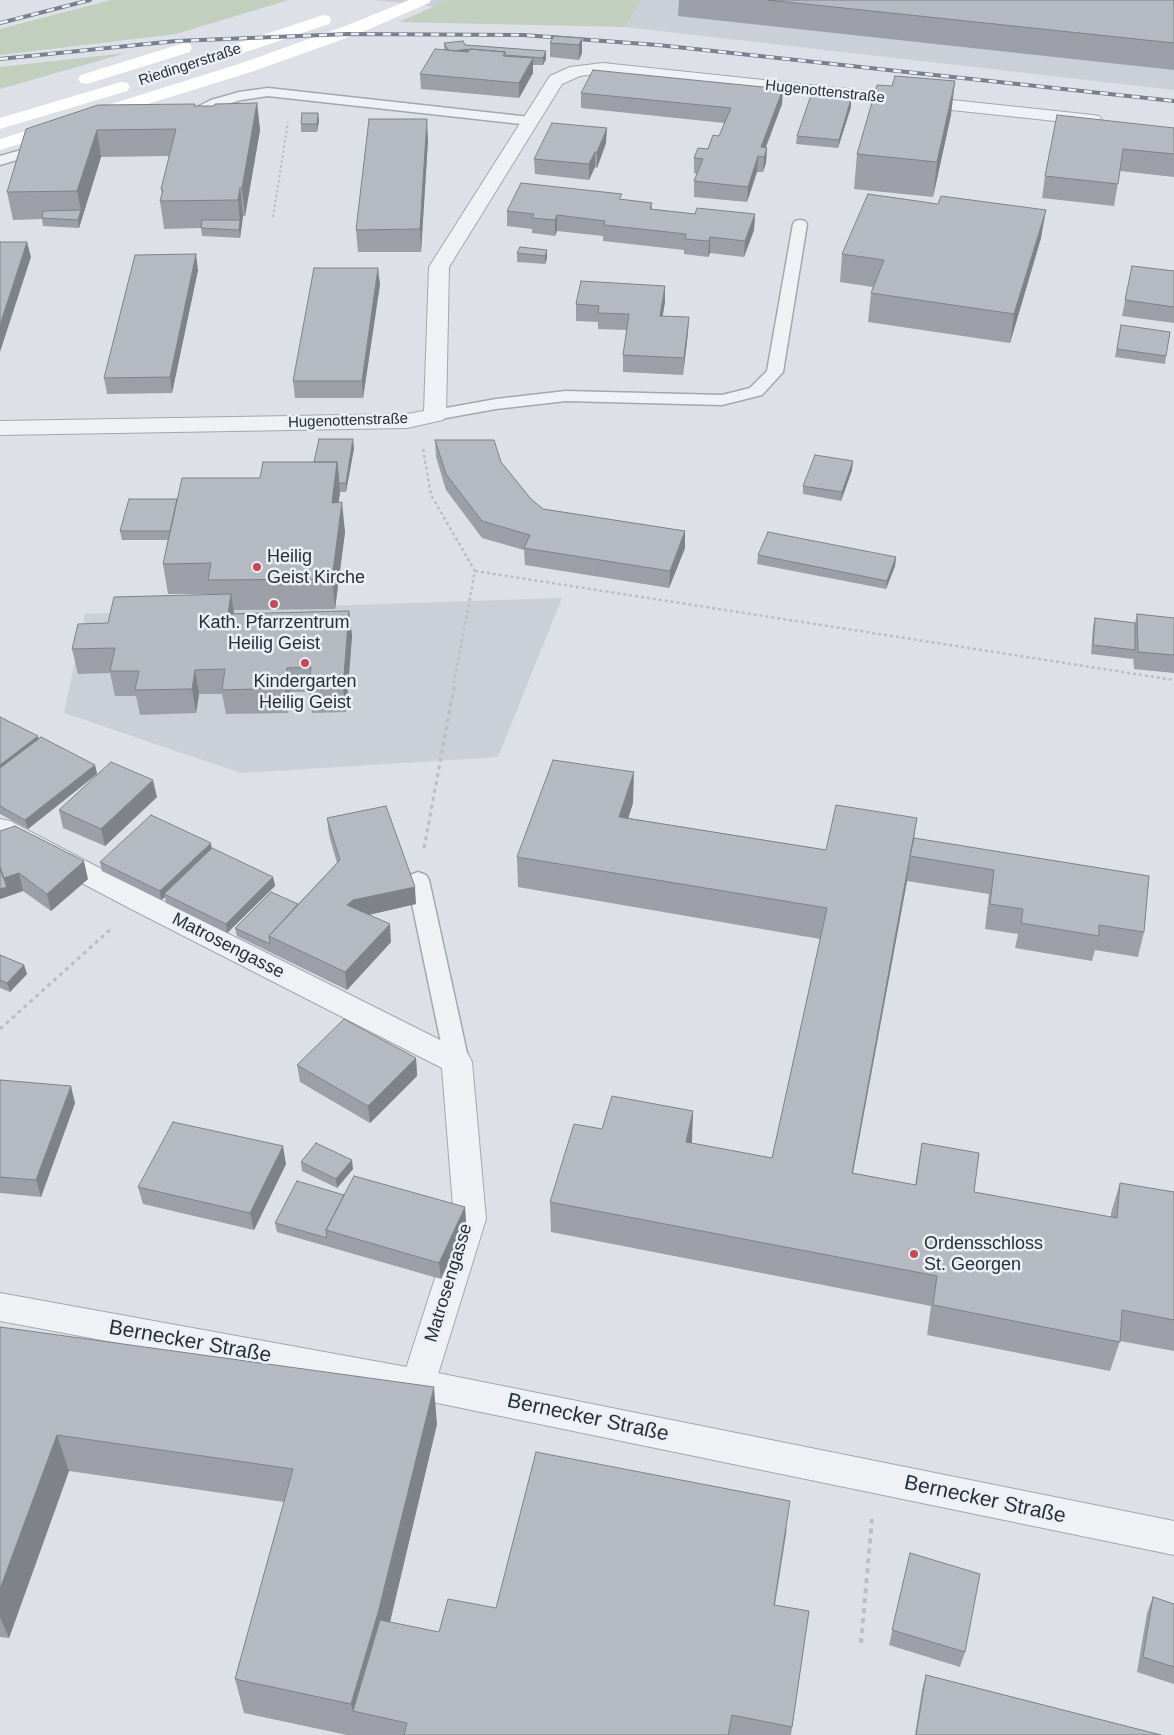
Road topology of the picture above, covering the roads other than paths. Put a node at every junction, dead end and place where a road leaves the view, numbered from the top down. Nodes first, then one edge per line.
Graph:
1 (423, 0) edge
2 (336, 15) dead end
3 (201, 43) dead end
4 (71, 84) dead end
5 (171, 121) edge
6 (530, 121) junction
7 (1106, 122) edge
8 (0, 124) edge
9 (54, 144) edge
10 (0, 145) edge
11 (0, 161) edge
12 (800, 224) dead end
13 (435, 415) junction
14 (0, 428) edge
15 (0, 828) edge
16 (418, 880) road end
17 (457, 1062) junction
18 (0, 1307) edge
19 (418, 1384) junction
20 (1174, 1538) edge

1 - 10 main road
2 - 8 main road, Riedingerstraße
3 - 4 main road
5 - 6 lane
6 - 7 street, Hugenottenstraße
6 - 13 street, Hugenottenstraße
9 - 11 lane
12 - 13 lane
13 - 14 street, Hugenottenstraße
15 - 17 street, Matrosengasse
16 - 17 lane, Matrosengasse
17 - 19 street, Matrosengasse
18 - 19 street, Bernecker Straße
19 - 20 street, Bernecker Straße

